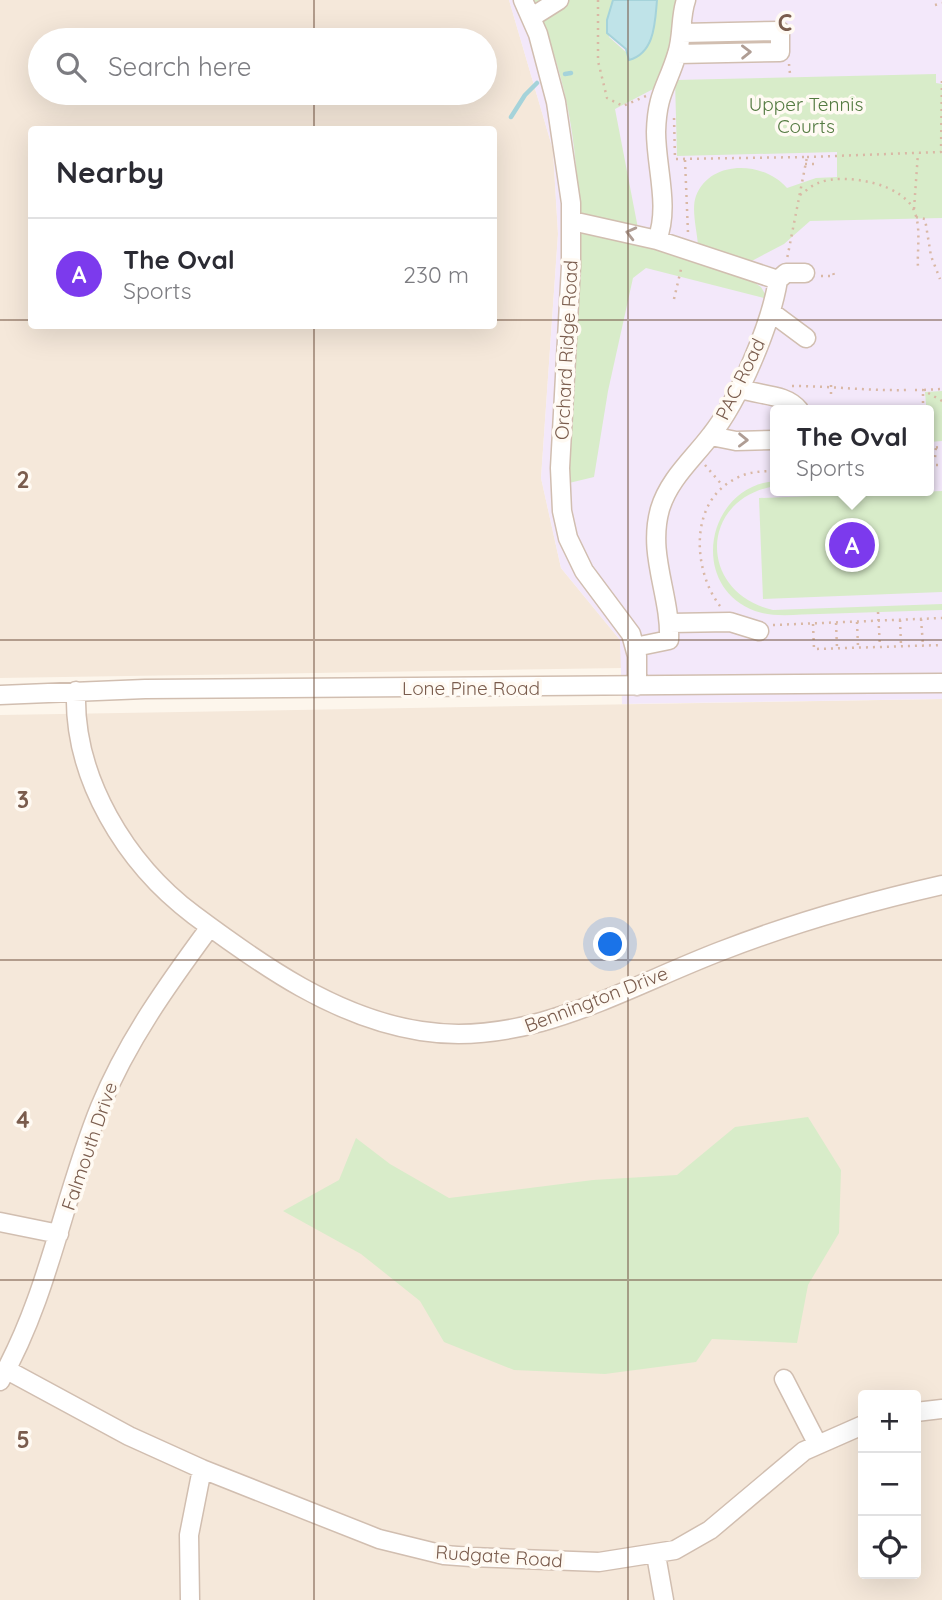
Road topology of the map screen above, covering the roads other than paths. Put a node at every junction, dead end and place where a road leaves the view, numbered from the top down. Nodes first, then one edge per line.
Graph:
1 (523, 0) edge
2 (559, 0) edge
3 (686, 0) edge
4 (532, 17) junction
5 (682, 33) junction
6 (677, 54) junction
7 (572, 221) junction
8 (657, 240) junction
9 (805, 272) dead end
10 (782, 276) junction
11 (771, 312) junction
12 (806, 338) dead end
13 (739, 388) junction
14 (795, 405) edge
15 (711, 436) junction
16 (770, 440) edge
17 (670, 623) junction
18 (762, 628) road end
19 (635, 647) junction
20 (942, 682) edge
21 (637, 686) junction
22 (76, 691) junction
23 (0, 695) edge
24 (942, 885) edge
25 (210, 927) junction
26 (0, 1223) edge
27 (59, 1234) junction
28 (3, 1375) edge
29 (784, 1379) dead end
30 (942, 1409) edge
31 (921, 1411) edge
32 (858, 1427) edge
33 (817, 1443) junction
34 (202, 1469) junction
35 (656, 1555) junction
36 (190, 1600) edge
37 (664, 1600) edge

1 - 4 street, Orchard Ridge Road
2 - 4 street
3 - 5 street
4 - 7 street, Orchard Ridge Road
5 - 6 street
6 -> 5 street
6 - 8 street
8 -> 7 street
7 - 19 street, Orchard Ridge Road
8 - 10 street
9 - 10 street
10 - 11 street, PAC Road
11 - 12 street
11 - 13 street, PAC Road
13 - 14 street
13 - 15 street, PAC Road
15 -> 16 street
15 - 17 street, PAC Road
17 - 18 street
17 - 19 street
19 - 21 street, Orchard Ridge Road
20 - 21 street, Lone Pine Road
21 - 22 street, Lone Pine Road
22 - 23 street, Lone Pine Road
22 - 25 street, Bennington Drive
24 - 25 street, Bennington Drive
25 - 27 street, Falmouth Drive
26 - 27 street
27 - 28 street, Falmouth Drive
28 - 34 street, Rudgate Road
29 - 33 street
30 - 31 street
32 - 33 street, Rudgate Road
33 - 35 street, Rudgate Road
34 - 35 street, Rudgate Road
34 - 36 street
35 - 37 street

